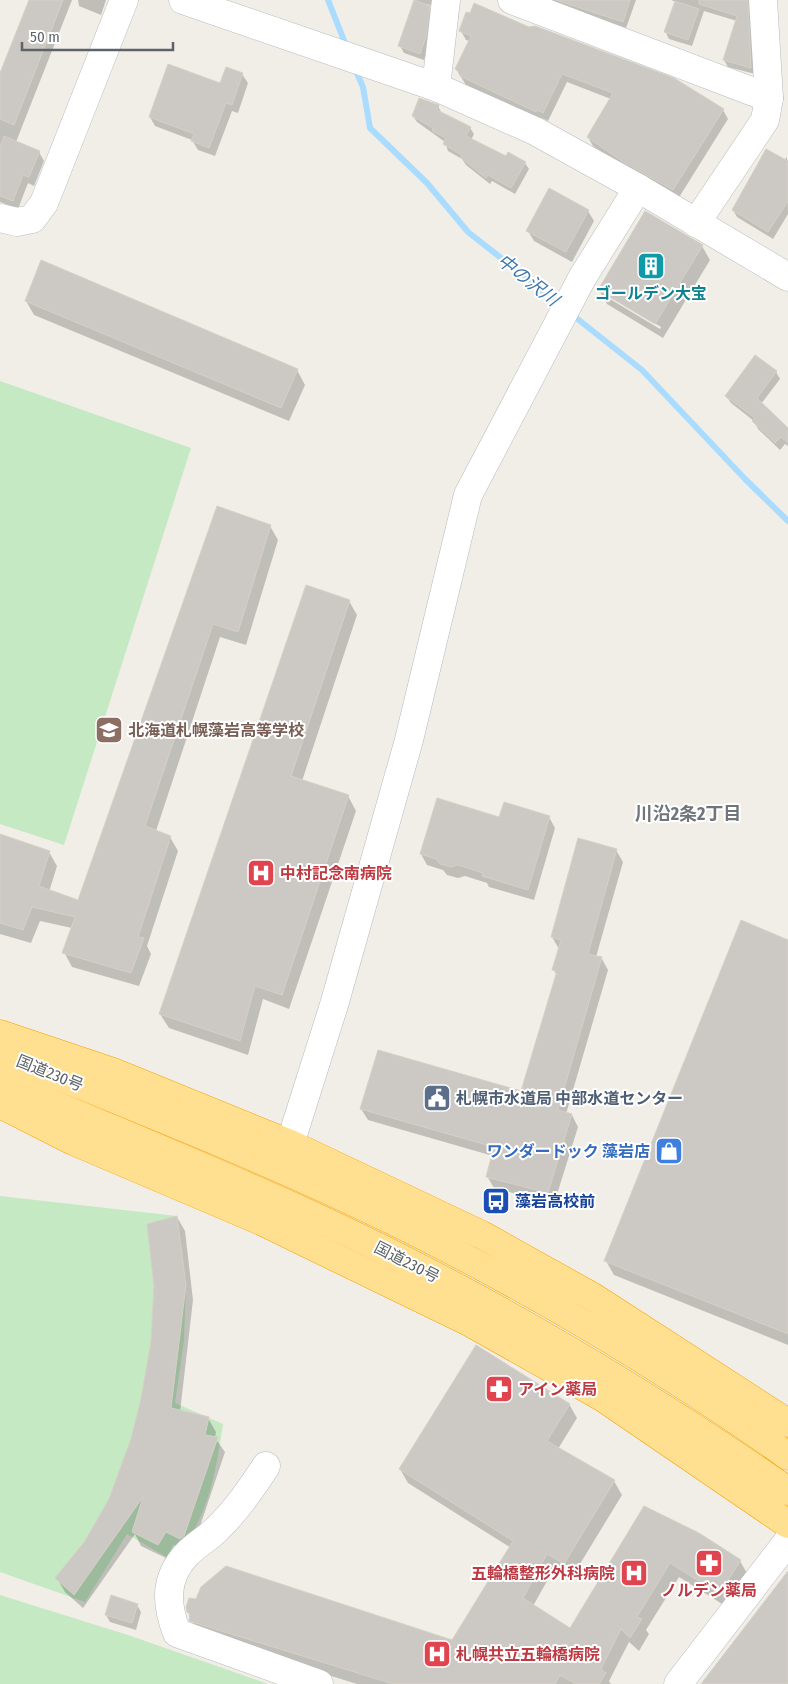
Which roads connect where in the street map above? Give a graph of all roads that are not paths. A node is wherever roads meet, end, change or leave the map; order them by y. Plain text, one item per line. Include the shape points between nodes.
1 (124, 0) edge
2 (183, 0) edge
3 (446, 0) edge
4 (512, 0) edge
5 (763, 0) edge
6 (243, 11) edge
7 (436, 87) junction
8 (770, 98) junction
9 (638, 188) junction
10 (0, 218) edge
11 (696, 223) junction
12 (788, 277) edge
13 (0, 1034) edge
14 (0, 1052) edge
15 (0, 1081) edge
16 (0, 1104) edge
17 (290, 1144) junction
18 (788, 1423) edge
19 (788, 1456) edge
20 (266, 1466) dead end
21 (788, 1491) edge
22 (788, 1524) edge
23 (788, 1541) edge
24 (318, 1684) edge
25 (678, 1684) edge

1 - 10 street via 44,203 32,220 17,222
2 - 6 street
3 - 7 street
4 - 8 street
5 - 8 street
6 - 7 street via 278,33
7 - 9 street via 535,132
8 - 11 street via 765,120
9 - 11 street
9 - 17 street via 541,352 468,495 409,740 334,1005
11 - 12 street
13 - 17 highway via 113,1072
14 - 19 highway, 国道230号 via 305,1180 465,1258 688,1389
15 - 21 highway, 国道230号 via 308,1214 434,1275 569,1350
16 - 22 highway via 73,1141 261,1221 471,1323 602,1397
17 - 18 highway via 482,1235 593,1297
20 - 24 street via 216,1531 186,1555 172,1575 167,1596 170,1616 177,1633
23 - 25 street

